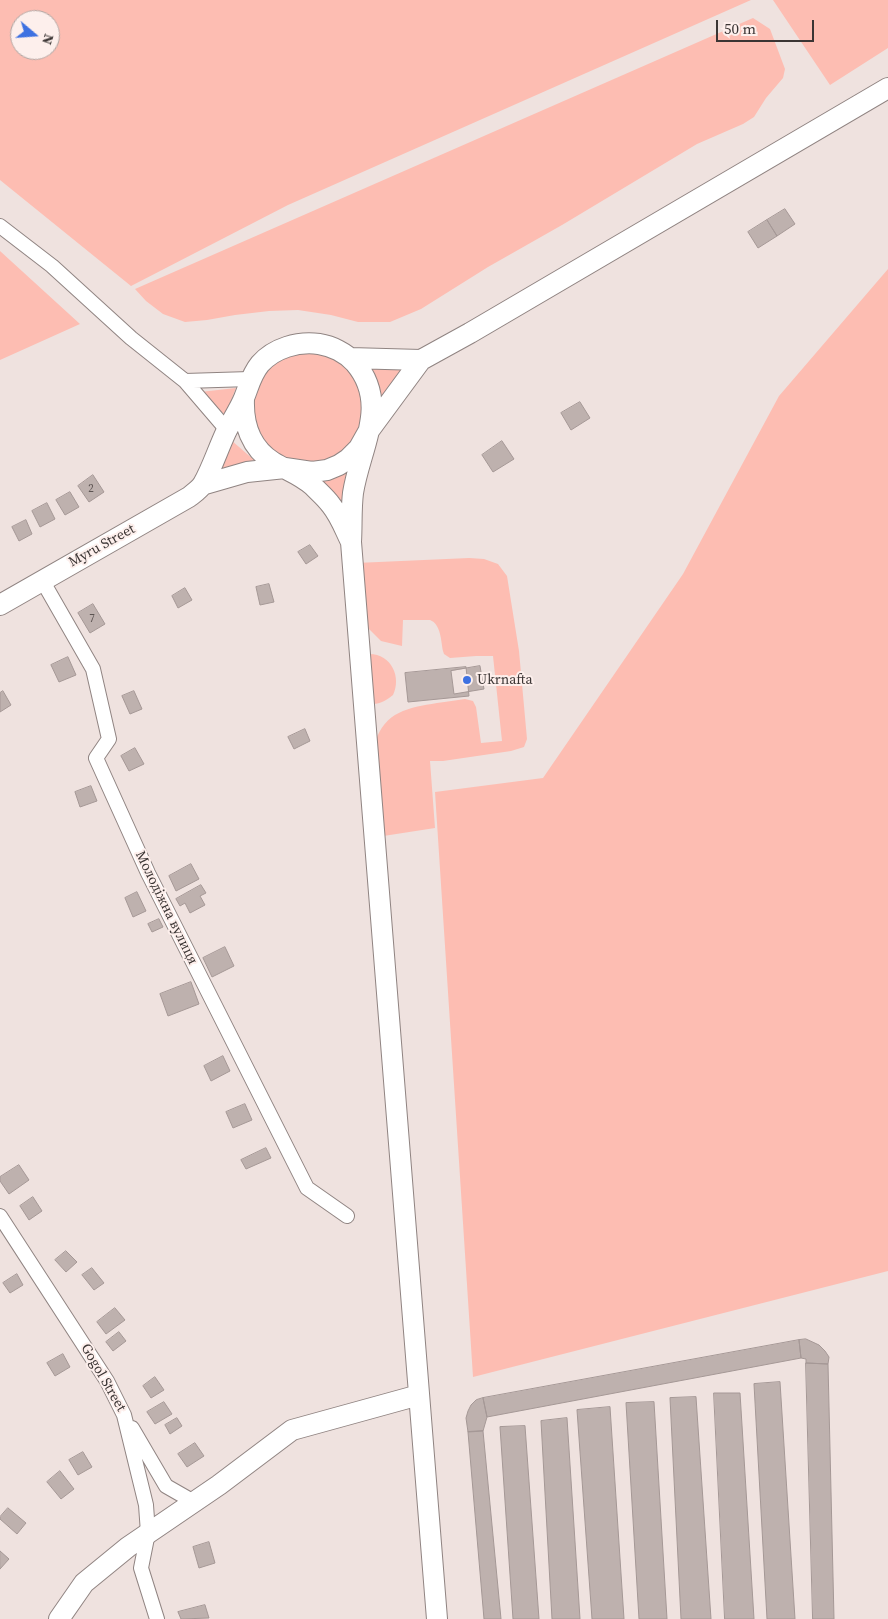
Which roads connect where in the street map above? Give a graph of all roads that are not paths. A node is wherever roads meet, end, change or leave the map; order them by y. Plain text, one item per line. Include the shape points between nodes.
1 (888, 88) edge
2 (0, 226) edge
3 (350, 358) junction
4 (420, 360) junction
5 (185, 381) junction
6 (247, 388) junction
7 (227, 430) junction
8 (368, 432) junction
9 (264, 455) junction
10 (285, 468) junction
11 (202, 485) junction
12 (351, 542) junction
13 (42, 580) junction
14 (0, 605) edge
15 (0, 1216) edge
16 (347, 1216) dead end
17 (419, 1395) junction
18 (124, 1416) junction
19 (194, 1502) junction
20 (148, 1534) junction
21 (59, 1619) edge
22 (157, 1619) edge
23 (437, 1619) edge

1 - 4 street
2 - 5 street via 52,266 131,338
3 - 4 street
3 - 6 street via 320,344 290,346 275,352 260,364
3 - 8 street via 363,373 370,389 372,416
4 - 8 street
5 - 6 street
5 - 7 street
6 - 7 street
6 - 9 street via 246,426
7 - 9 street
7 - 11 street
8 - 10 street via 359,448 339,465 312,472
8 - 12 street via 353,493
9 - 10 street
10 - 11 street via 247,472
10 - 12 street via 311,484 332,505
11 - 13 street, Myru Street via 189,497
12 - 17 street
13 - 14 street, Myru Street
13 - 16 street, Молодіжна вулиця via 93,669 109,739 96,758 148,873 307,1188
15 - 18 street, Gogol Street via 107,1381
17 - 19 street via 292,1430
17 - 23 street
18 - 19 street via 166,1486
18 - 20 street, Gogol Street via 146,1504
19 - 20 street
20 - 21 street via 84,1583
20 - 22 street, Gogol Street via 141,1568

